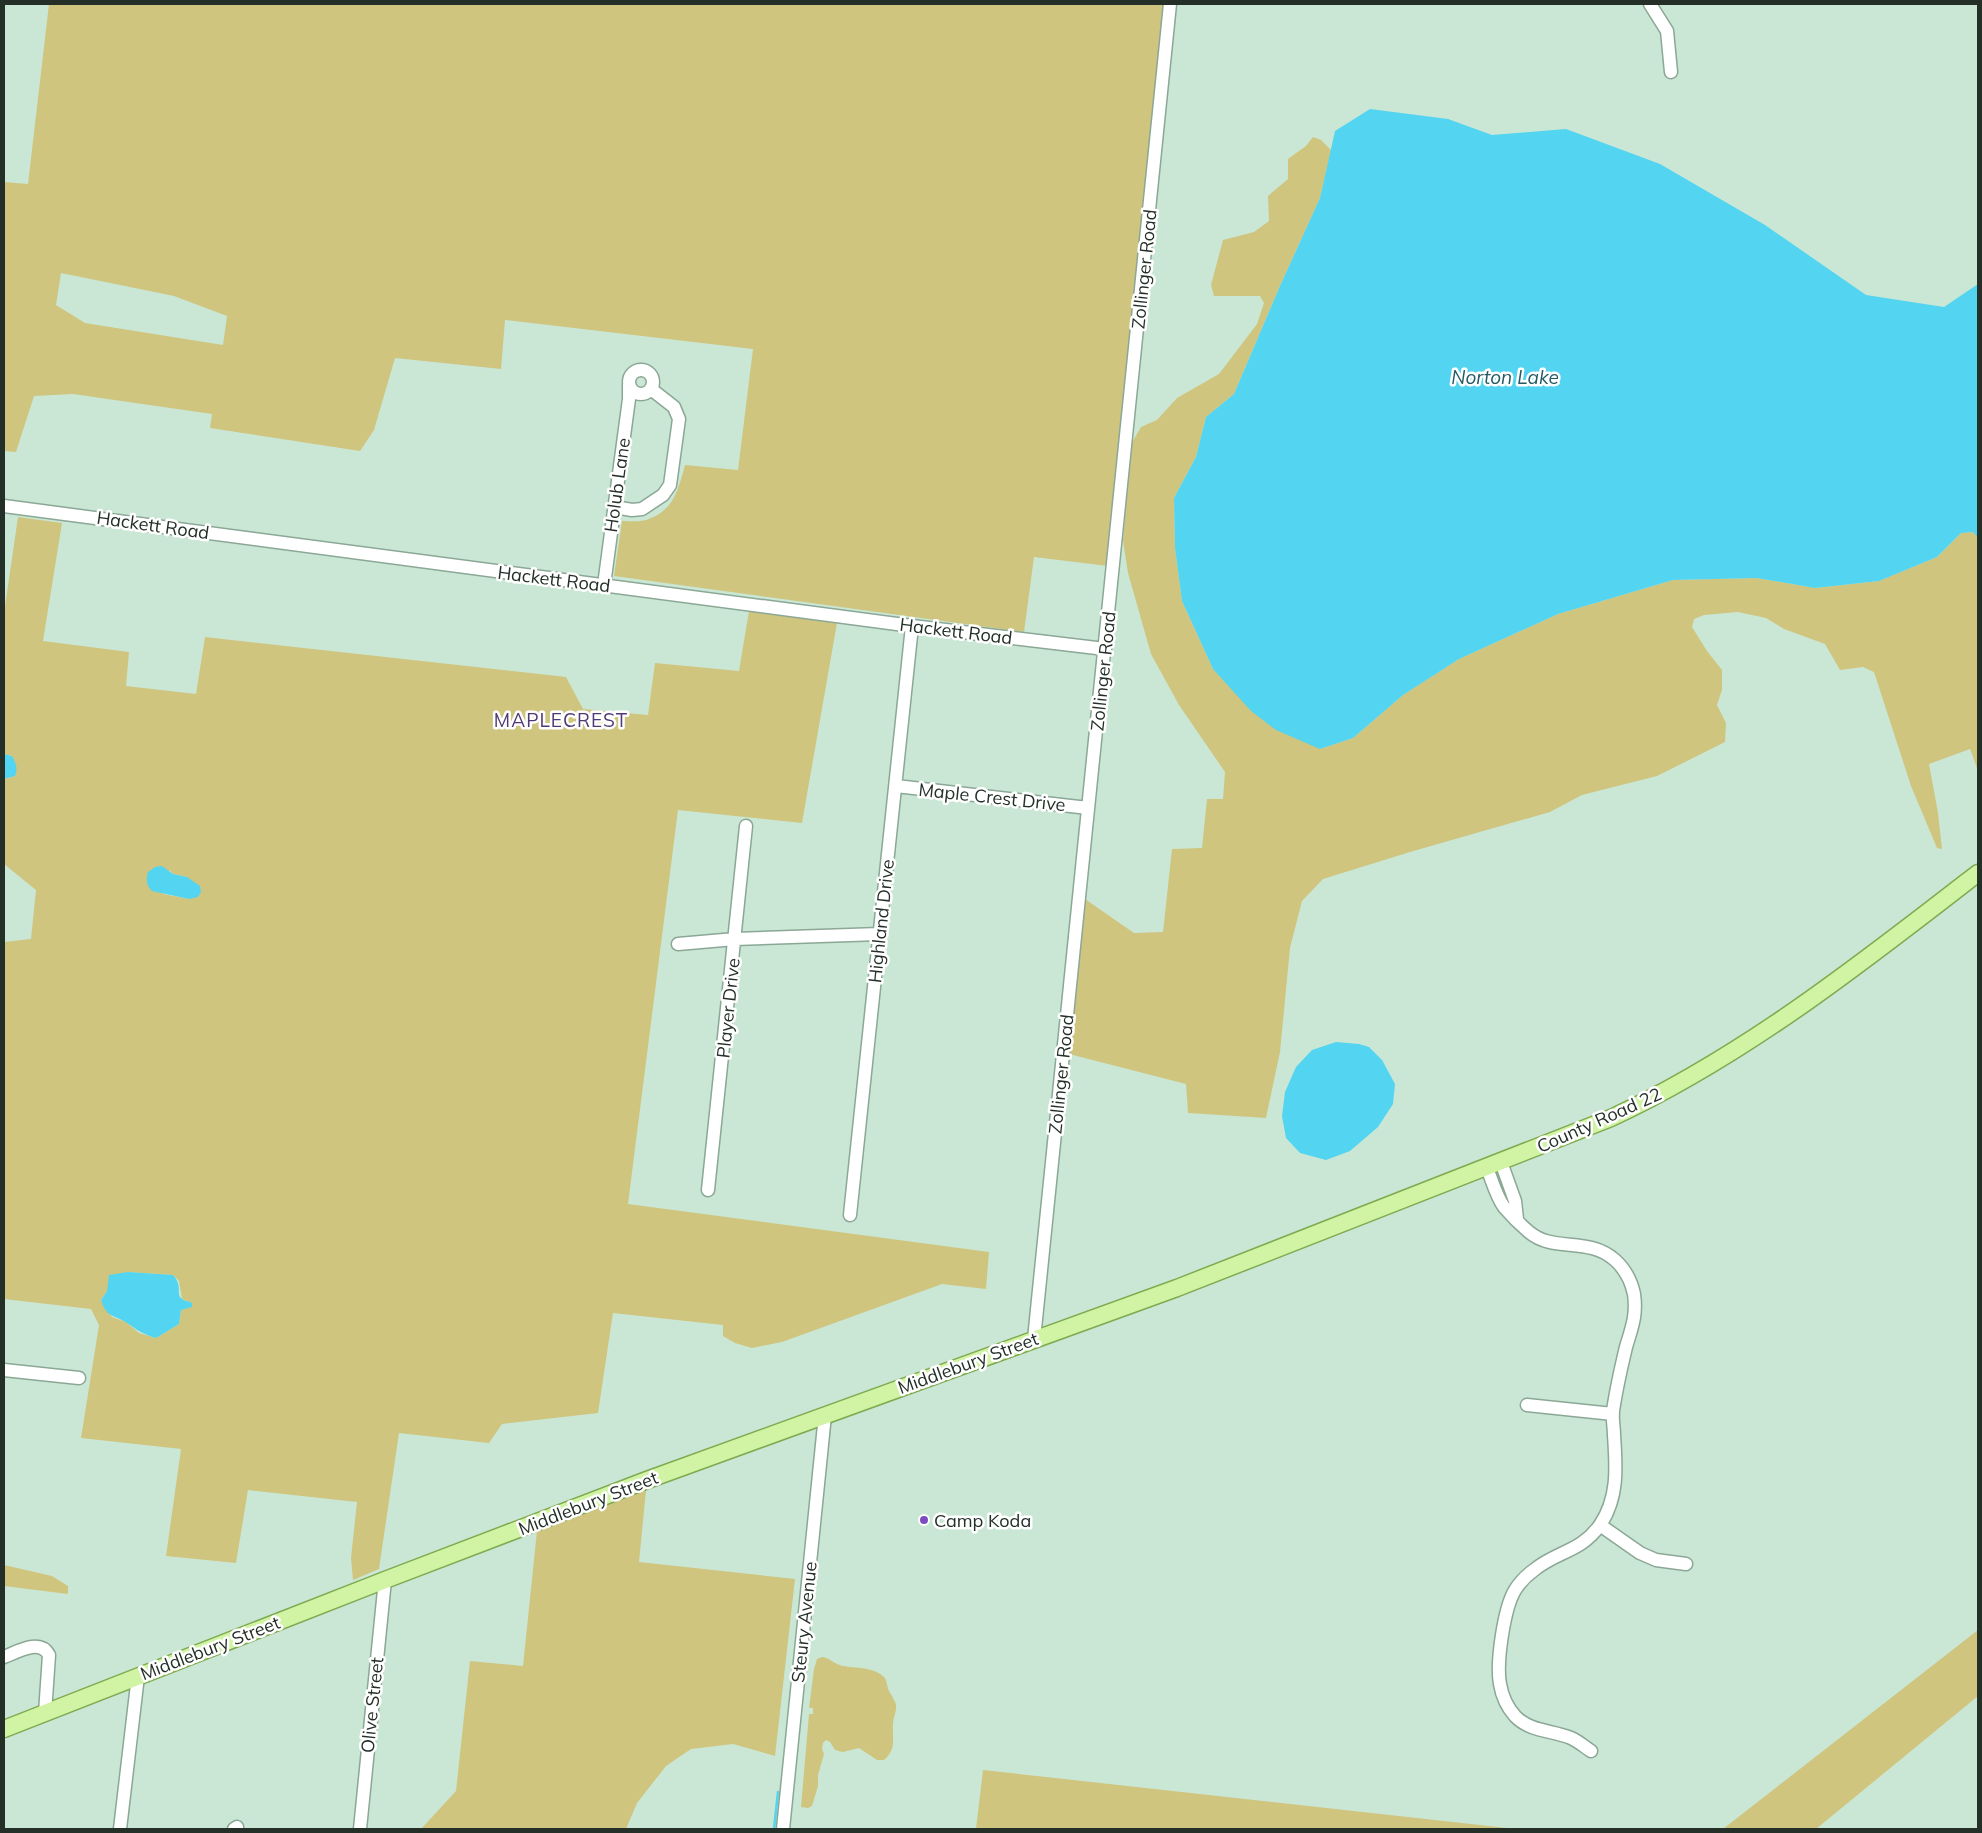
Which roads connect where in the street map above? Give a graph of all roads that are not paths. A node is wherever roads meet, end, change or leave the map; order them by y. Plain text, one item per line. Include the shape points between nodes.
1 (1170, 4) edge
2 (1650, 4) edge
3 (1671, 72) dead end
4 (629, 385) junction
5 (651, 389) junction
6 (4, 506) edge
7 (614, 507) junction
8 (604, 585) junction
9 (912, 626) junction
10 (1105, 649) junction
11 (896, 786) junction
12 (1088, 808) junction
13 (746, 826) dead end
14 (1978, 873) edge
15 (879, 934) junction
16 (735, 939) junction
17 (678, 944) dead end
18 (1494, 1165) junction
19 (708, 1190) dead end
20 (850, 1215) dead end
21 (1177, 1288) joint
22 (1034, 1339) junction
23 (4, 1370) edge
24 (79, 1378) dead end
25 (1527, 1404) dead end
26 (1613, 1414) junction
27 (825, 1415) junction
28 (1600, 1525) junction
29 (1686, 1564) dead end
30 (385, 1580) junction
31 (4, 1658) edge
32 (138, 1676) junction
33 (45, 1713) junction
34 (4, 1728) edge
35 (1591, 1751) dead end
36 (120, 1829) edge
37 (360, 1829) edge
38 (784, 1829) edge

1 - 10 street, Zollinger Road
2 - 3 street via 1667,31
4 - 5 street via 638,394 646,394
4 - 5 street via 632,373 643,369 652,376 654,384
4 - 7 street, Holub Lane
5 - 7 street via 674,406 679,419 670,485 663,495 642,509
6 - 8 street, Hackett Road
7 - 8 street, Holub Lane
8 - 9 street, Hackett Road
9 - 10 street, Hackett Road
9 - 11 street, Highland Drive
10 - 12 street, Zollinger Road
11 - 12 street, Maple Crest Drive
11 - 15 street, Highland Drive
12 - 22 street, Zollinger Road
13 - 16 street, Player Drive
14 - 18 main road, County Road 22 via 1810,1000 1672,1087 1611,1118
15 - 16 street
15 - 20 street, Highland Drive
16 - 17 street
16 - 19 street, Player Drive
18 - 21 main road, County Road 22
18 - 26 street via 1504,1206 1529,1232 1551,1242 1600,1250 1620,1265 1631,1282 1635,1317
21 - 22 main road, Middlebury Street
22 - 27 main road, Middlebury Street
23 - 24 street
25 - 26 street
26 - 28 street via 1615,1491
27 - 30 main road, Middlebury Street
27 - 38 street, Steury Avenue
28 - 29 street via 1656,1560
28 - 35 street via 1584,1542 1548,1560 1516,1589 1505,1617 1499,1668 1502,1696 1515,1716 1540,1731 1572,1738
30 - 32 main road, Middlebury Street
30 - 37 street, Olive Street
31 - 33 street via 30,1647 46,1649 49,1655
32 - 33 main road, Middlebury Street
32 - 36 street
33 - 34 main road, Middlebury Street

